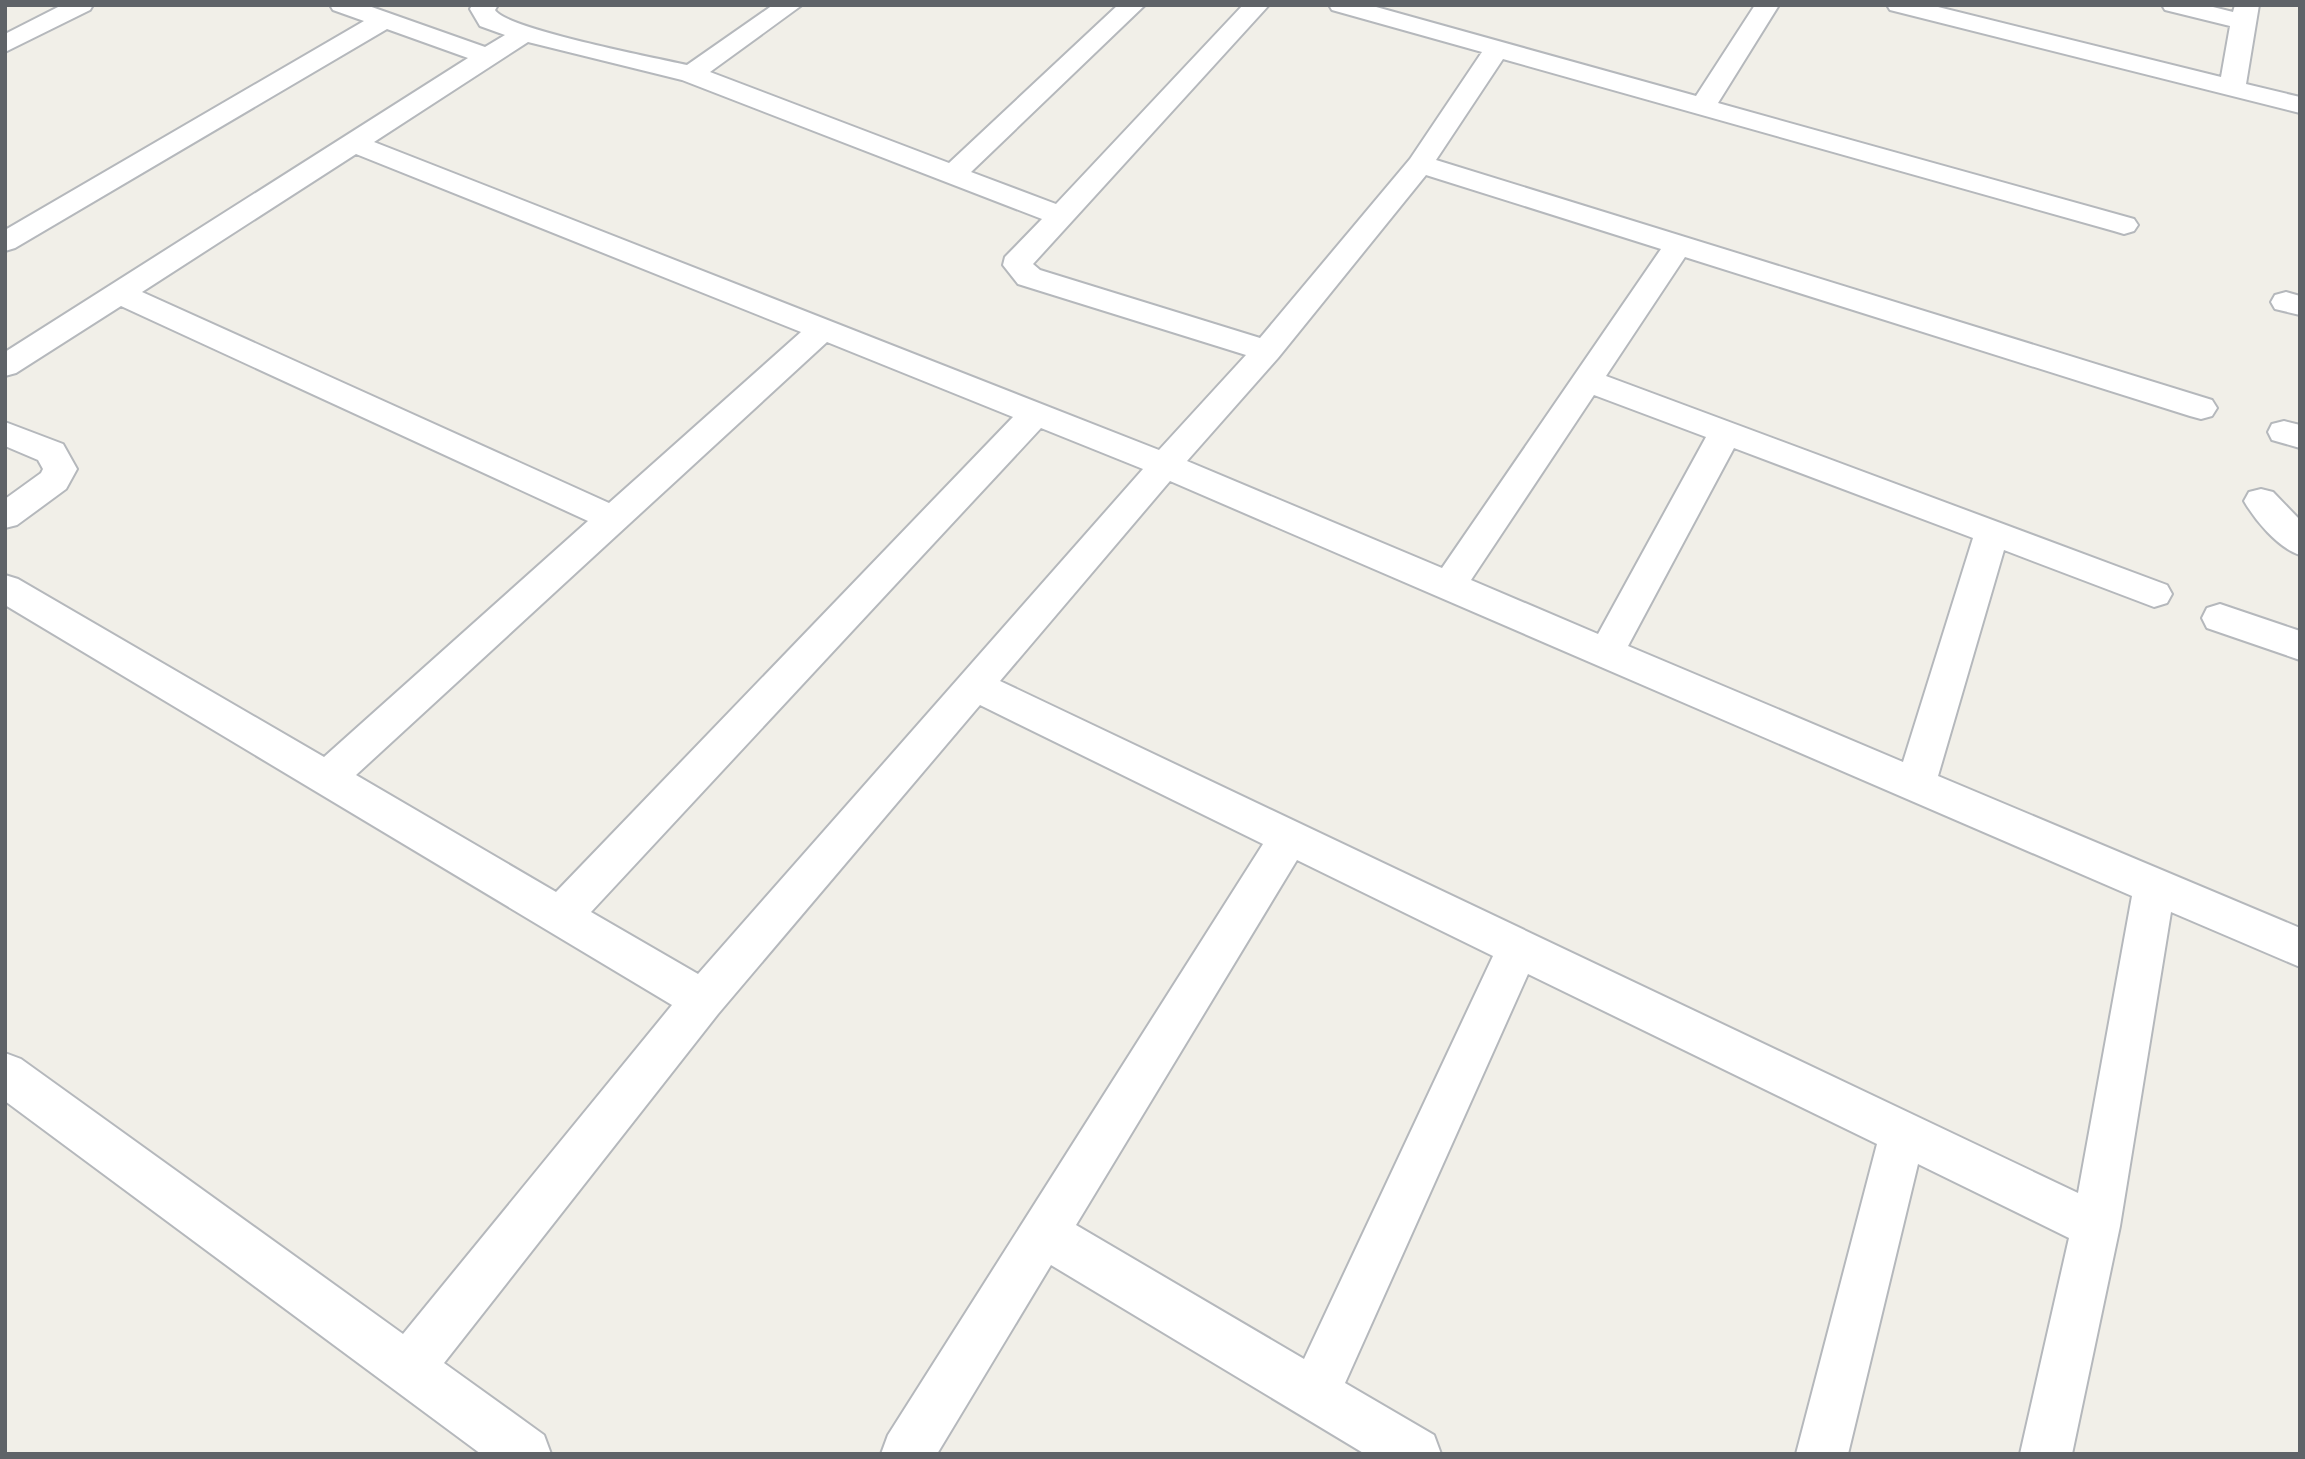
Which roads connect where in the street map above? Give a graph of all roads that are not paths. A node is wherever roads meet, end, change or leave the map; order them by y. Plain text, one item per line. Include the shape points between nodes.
1 (81, 5) edge
2 (342, 5) edge
3 (486, 5) edge
4 (790, 5) edge
5 (1133, 5) edge
6 (1257, 5) edge
7 (1340, 5) edge
8 (1767, 5) edge
9 (1899, 5) edge
10 (2174, 5) edge
11 (2246, 14) edge
12 (383, 21) junction
13 (524, 34) junction
14 (5, 44) edge
15 (1497, 49) junction
16 (488, 57) junction
17 (691, 74) junction
18 (2232, 89) junction
19 (2300, 106) edge
20 (1702, 107) junction
21 (353, 143) junction
22 (1420, 164) junction
23 (951, 175) junction
24 (1061, 216) junction
25 (2124, 225) dead end
26 (5, 242) edge
27 (1678, 245) junction
28 (118, 293) junction
29 (823, 330) junction
30 (1267, 351) junction
31 (5, 366) edge
32 (1586, 380) junction
33 (2201, 408) dead end
34 (1035, 414) junction
35 (1726, 431) junction
36 (5, 433) edge
37 (1165, 465) junction
38 (2262, 502) dead end
39 (5, 516) edge
40 (614, 519) junction
41 (1993, 532) junction
42 (2300, 542) edge
43 (1449, 586) junction
44 (5, 588) edge
45 (2154, 594) dead end
46 (2220, 618) dead end
47 (2300, 646) edge
48 (1606, 653) junction
49 (975, 686) junction
50 (327, 778) junction
51 (1916, 785) junction
52 (1289, 837) junction
53 (2155, 886) junction
54 (561, 915) junction
55 (1519, 947) junction
56 (2300, 948) edge
57 (703, 1000) junction
58 (5, 1074) edge
59 (1903, 1132) junction
60 (2096, 1226) junction
61 (1043, 1233) junction
62 (408, 1368) junction
63 (1314, 1394) junction
64 (525, 1454) edge
65 (907, 1454) edge
66 (1415, 1454) edge
67 (1822, 1454) edge
68 (2046, 1454) edge

1 - 14 street
2 - 12 street
3 - 13 street via 482,9 489,21
4 - 17 street
5 - 23 street
6 - 24 street
7 - 15 street
8 - 20 street
9 - 18 street
10 - 11 street
11 - 18 street
12 - 16 street
12 - 26 street
13 - 16 street
13 - 17 street
15 - 20 street
15 - 22 street
16 - 21 street
17 - 23 street
18 - 19 street
20 - 25 street
21 - 28 street
21 - 29 street
22 - 27 street
22 - 30 street
23 - 24 street
24 - 30 street via 1020,257 1018,265 1029,277
27 - 32 street
27 - 33 street
28 - 31 street
28 - 40 street
29 - 34 street
29 - 40 street
30 - 37 street
32 - 35 street
32 - 43 street
34 - 37 street
34 - 54 street
35 - 41 street
35 - 48 street
36 - 39 street via 51,452 60,469 54,481
37 - 43 street
37 - 49 street
38 - 42 street
40 - 50 street
41 - 45 street
41 - 51 street
43 - 48 street
44 - 50 street
46 - 47 street
48 - 51 street
49 - 52 street
49 - 57 street
50 - 54 street
51 - 53 street
52 - 55 street
52 - 61 street
53 - 56 street
53 - 60 street
54 - 57 street
55 - 59 street
55 - 63 street
57 - 62 street
58 - 62 street
59 - 60 street
59 - 67 street
60 - 68 street
61 - 63 street
61 - 65 street
62 - 64 street
63 - 66 street

